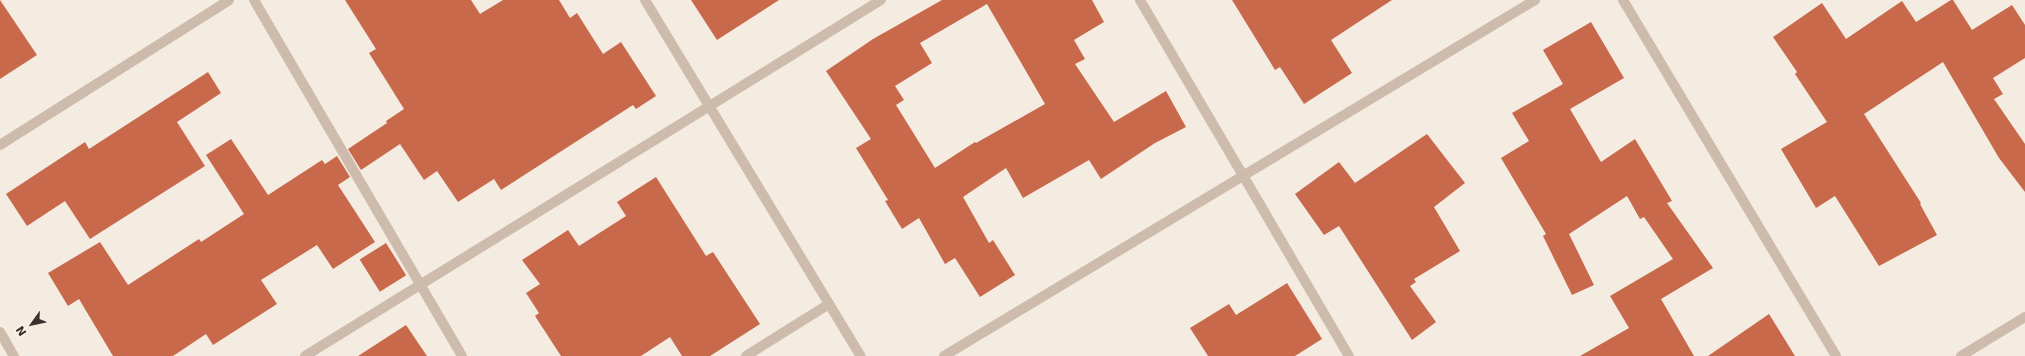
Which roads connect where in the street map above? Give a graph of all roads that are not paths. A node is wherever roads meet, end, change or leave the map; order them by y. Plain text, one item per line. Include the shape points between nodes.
1 (229, 0) edge
2 (254, 0) edge
3 (645, 0) edge
4 (881, 0) edge
5 (1140, 0) edge
6 (1535, 0) edge
7 (1623, 0) edge
8 (708, 104) junction
9 (0, 145) edge
10 (1242, 175) junction
11 (420, 283) junction
12 (829, 304) junction
13 (2025, 317) edge
14 (0, 332) edge
15 (14, 356) edge
16 (305, 356) edge
17 (462, 356) edge
18 (746, 356) edge
19 (860, 356) edge
20 (944, 356) edge
21 (1349, 356) edge
22 (1836, 356) edge
23 (1961, 356) edge

1 - 9 street
2 - 11 street
3 - 8 street
4 - 8 street
5 - 10 street
6 - 10 street
7 - 22 street
8 - 11 street via 550,206
8 - 12 street
10 - 20 street
10 - 21 street
11 - 16 street
11 - 17 street
12 - 18 street
12 - 19 street
13 - 23 street
14 - 15 street

